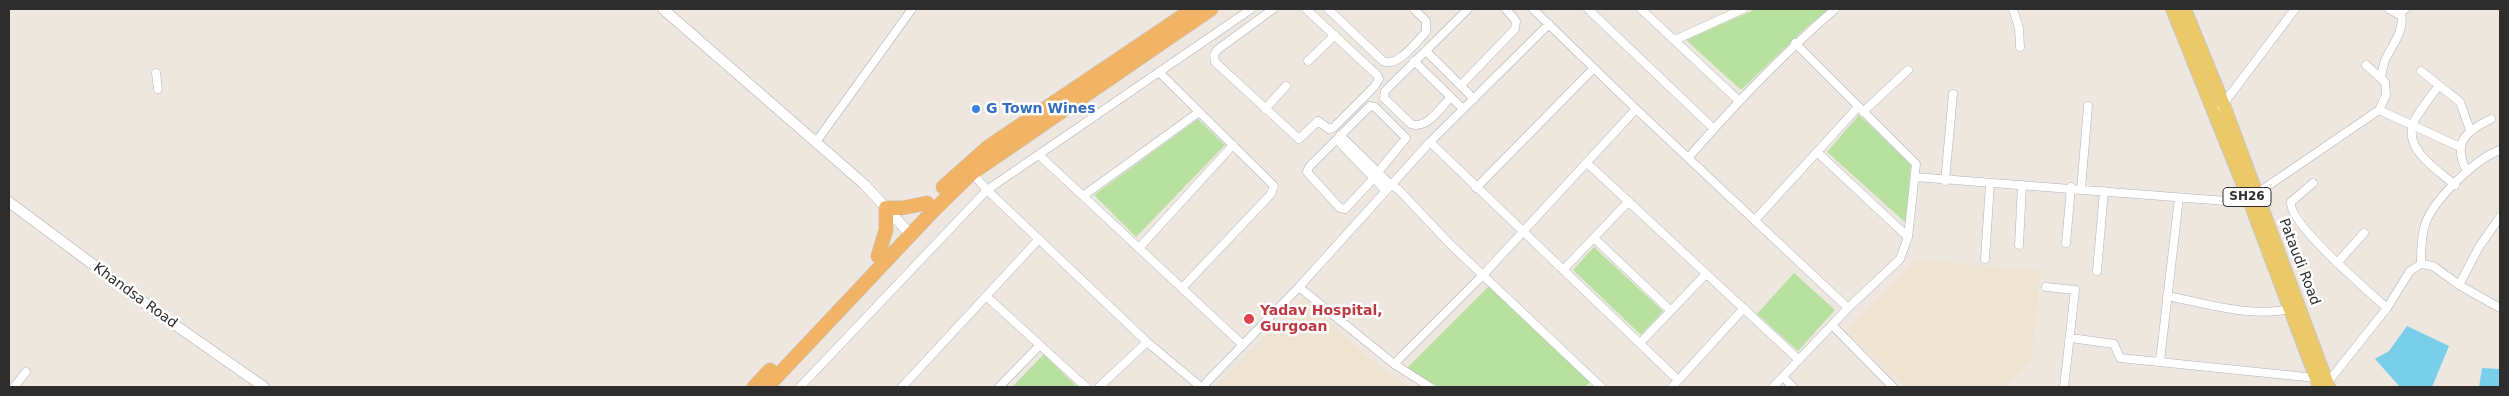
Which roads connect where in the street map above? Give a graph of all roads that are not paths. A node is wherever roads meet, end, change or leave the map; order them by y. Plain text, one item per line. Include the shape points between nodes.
1 (663, 9) edge
2 (912, 9) edge
3 (1193, 9) edge
4 (1211, 9) edge
5 (1251, 9) edge
6 (1273, 9) edge
7 (1306, 9) edge
8 (1328, 9) edge
9 (1414, 9) edge
10 (1468, 9) edge
11 (1506, 9) edge
12 (1533, 9) edge
13 (1588, 9) edge
14 (1641, 9) edge
15 (1743, 9) edge
16 (1835, 9) edge
17 (2013, 9) edge
18 (2172, 9) edge
19 (2185, 9) edge
20 (2295, 9) edge
21 (2389, 9) edge
22 (2403, 11) edge
23 (1549, 24) junction
24 (1335, 35) junction
25 (1675, 40) junction
26 (1796, 43) junction
27 (2020, 47) dead end
28 (1426, 51) junction
29 (1308, 61) dead end
30 (1414, 61) junction
31 (2366, 65) dead end
32 (1594, 68) junction
33 (1908, 70) dead end
34 (2421, 71) dead end
35 (1159, 72) junction
36 (156, 73) dead end
37 (2381, 78) junction
38 (1461, 85) junction
39 (2439, 85) junction
40 (1286, 86) dead end
41 (158, 89) dead end
42 (1953, 94) dead end
43 (1451, 97) junction
44 (1474, 99) junction
45 (1738, 100) junction
46 (2088, 106) dead end
47 (2218, 108) junction
48 (1265, 109) junction
49 (1463, 109) junction
50 (1636, 109) junction
51 (1860, 109) junction
52 (2379, 110) junction
53 (1199, 112) junction
54 (2491, 119) dead end
55 (2412, 125) junction
56 (1714, 129) junction
57 (1023, 130) junction
58 (2470, 130) junction
59 (1338, 137) junction
60 (816, 142) junction
61 (1430, 142) junction
62 (1233, 145) junction
63 (2460, 147) junction
64 (2500, 150) edge
65 (1817, 152) junction
66 (1039, 155) junction
67 (1689, 157) junction
68 (1587, 163) junction
69 (2467, 172) junction
70 (972, 173) junction
71 (1375, 175) junction
72 (1915, 177) junction
73 (1945, 181) junction
74 (2313, 183) dead end
75 (1990, 184) junction
76 (2455, 184) junction
77 (2022, 185) junction
78 (1389, 188) junction
79 (1476, 188) junction
80 (2071, 188) junction
81 (2081, 188) junction
82 (987, 190) junction
83 (2104, 191) junction
84 (1083, 196) junction
85 (2252, 196) junction
86 (2179, 198) junction
87 (1629, 201) junction
88 (9, 202) edge
89 (927, 203) junction
90 (886, 208) junction
91 (2500, 217) edge
92 (1755, 220) junction
93 (907, 231) junction
94 (1523, 232) junction
95 (2364, 233) dead end
96 (1908, 237) junction
97 (1594, 238) junction
98 (1040, 239) junction
99 (2066, 243) dead end
100 (2019, 245) dead end
101 (1139, 248) junction
102 (878, 256) junction
103 (1985, 259) dead end
104 (2337, 263) junction
105 (2421, 264) junction
106 (1564, 270) junction
107 (2097, 271) dead end
108 (1706, 274) junction
109 (1483, 275) junction
110 (2459, 285) junction
111 (1299, 287) junction
112 (2046, 287) dead end
113 (1182, 288) junction
114 (986, 296) junction
115 (2166, 296) junction
116 (2295, 307) junction
117 (1744, 308) junction
118 (1848, 308) junction
119 (2386, 308) junction
120 (2500, 308) edge
121 (1671, 311) junction
122 (1832, 325) junction
123 (2071, 338) junction
124 (1147, 342) junction
125 (1640, 343) junction
126 (1040, 345) junction
127 (1243, 345) junction
128 (1799, 360) junction
129 (2160, 362) junction
130 (1394, 364) junction
131 (26, 372) dead end
132 (1783, 377) junction
133 (1678, 380) junction
134 (2323, 384) edge
135 (1596, 386) edge
136 (14, 387) edge
137 (264, 387) edge
138 (754, 387) edge
139 (767, 387) edge
140 (800, 387) edge
141 (902, 387) edge
142 (999, 387) edge
143 (1086, 387) edge
144 (1099, 387) edge
145 (1201, 387) edge
146 (1430, 387) edge
147 (1672, 387) edge
148 (1772, 387) edge
149 (1793, 387) edge
150 (1893, 387) edge
151 (2064, 387) edge

1 - 60 street
2 - 60 street
3 - 57 highway
4 - 57 highway
5 - 35 street
6 - 48 street via 1214,55 1215,62
7 - 24 street
8 - 9 street via 1388,63 1397,60 1426,32 1426,21
10 - 28 street
11 - 38 street via 1516,20 1515,29
12 - 23 street
13 - 56 street
14 - 25 street
15 - 25 street
16 - 26 street
17 - 27 street
18 - 47 main road, SH26
19 - 47 main road, SH26
20 - 47 street
21 - 22 street via 2394,13
22 - 37 street via 2397,42 2384,62
23 - 32 street
23 - 44 street
24 - 29 street
24 - 48 street via 1377,75 1374,87 1333,128 1329,129 1318,121 1299,139
25 - 45 street
26 - 45 street
26 - 51 street
28 - 30 street
28 - 38 street
30 - 43 street
30 - 43 street via 1385,91 1387,103 1417,126 1425,123
31 - 37 street
32 - 50 street
32 - 79 street
33 - 51 street
34 - 39 street
35 - 53 street
35 - 66 street
36 - 41 street
37 - 52 street via 2385,82 2386,95
38 - 44 street
39 - 55 street
39 - 58 street via 2463,106
40 - 48 street
42 - 73 street
43 - 49 street
44 - 49 street
45 - 56 street
46 - 81 street
47 - 85 main road, SH26
49 - 61 street
50 - 67 street
50 - 68 street
51 - 65 street
51 - 72 street via 1916,164
52 - 55 street
52 - 85 street
53 - 62 street
53 - 84 street
54 - 58 street
55 - 63 street
55 - 76 street via 2417,151
56 - 67 street
57 - 70 highway
57 - 89 highway via 973,159
58 - 63 street
59 - 71 street
59 - 71 street via 1370,106 1405,135 1405,142
59 - 71 street via 1309,167 1308,175 1340,208 1345,209
60 - 90 street
61 - 78 street
61 - 79 street
62 - 101 street
62 - 113 street via 1274,189
63 - 69 street via 2459,156
64 - 69 street
65 - 92 street
65 - 96 street
66 - 82 street
66 - 84 street
67 - 92 street
68 - 87 street
68 - 94 street
69 - 76 street
70 - 82 street
70 - 93 highway
71 - 78 street
72 - 73 street
72 - 96 street
73 - 75 street
74 - 104 street via 2291,202 2290,208
75 - 77 street
75 - 103 street
76 - 105 street via 2435,206 2425,224
77 - 80 street
77 - 100 street
78 - 109 street via 1398,189
78 - 111 street
79 - 94 street
80 - 81 street
80 - 99 street
81 - 83 street
82 - 98 street
82 - 140 street
83 - 86 street
83 - 107 street
84 - 101 street
85 - 86 street via 2232,202
85 - 116 main road, SH26
86 - 115 street
87 - 97 street
87 - 108 street
88 - 137 street, Khandsa Road via 158,314
89 - 90 highway
89 - 93 highway
90 - 93 street
90 - 102 highway via 886,230
91 - 110 street
92 - 118 street
93 - 102 highway
93 - 139 highway
94 - 106 street
94 - 109 street
95 - 104 street
96 - 118 street via 1900,259
97 - 106 street
97 - 121 street
98 - 114 street
98 - 124 street
101 - 113 street
102 - 138 highway
104 - 119 street
105 - 110 street via 2433,266
105 - 119 street via 2410,271
106 - 125 street
108 - 117 street
108 - 121 street
109 - 130 street
109 - 135 street
110 - 120 street
111 - 127 street
111 - 130 street
112 - 123 street via 2075,290
113 - 127 street
114 - 126 street
114 - 141 street
115 - 116 street via 2272,312
115 - 129 street
116 - 134 main road, SH26
117 - 128 street
117 - 133 street
118 - 122 street
119 - 134 street
121 - 125 street
122 - 128 street
122 - 150 street
123 - 129 street via 2114,344 2120,358
123 - 151 street
124 - 144 street
124 - 145 street
125 - 133 street
126 - 142 street
126 - 143 street
127 - 145 street
128 - 132 street
129 - 134 street
130 - 146 street
131 - 136 street
132 - 148 street
132 - 149 street
133 - 147 street

